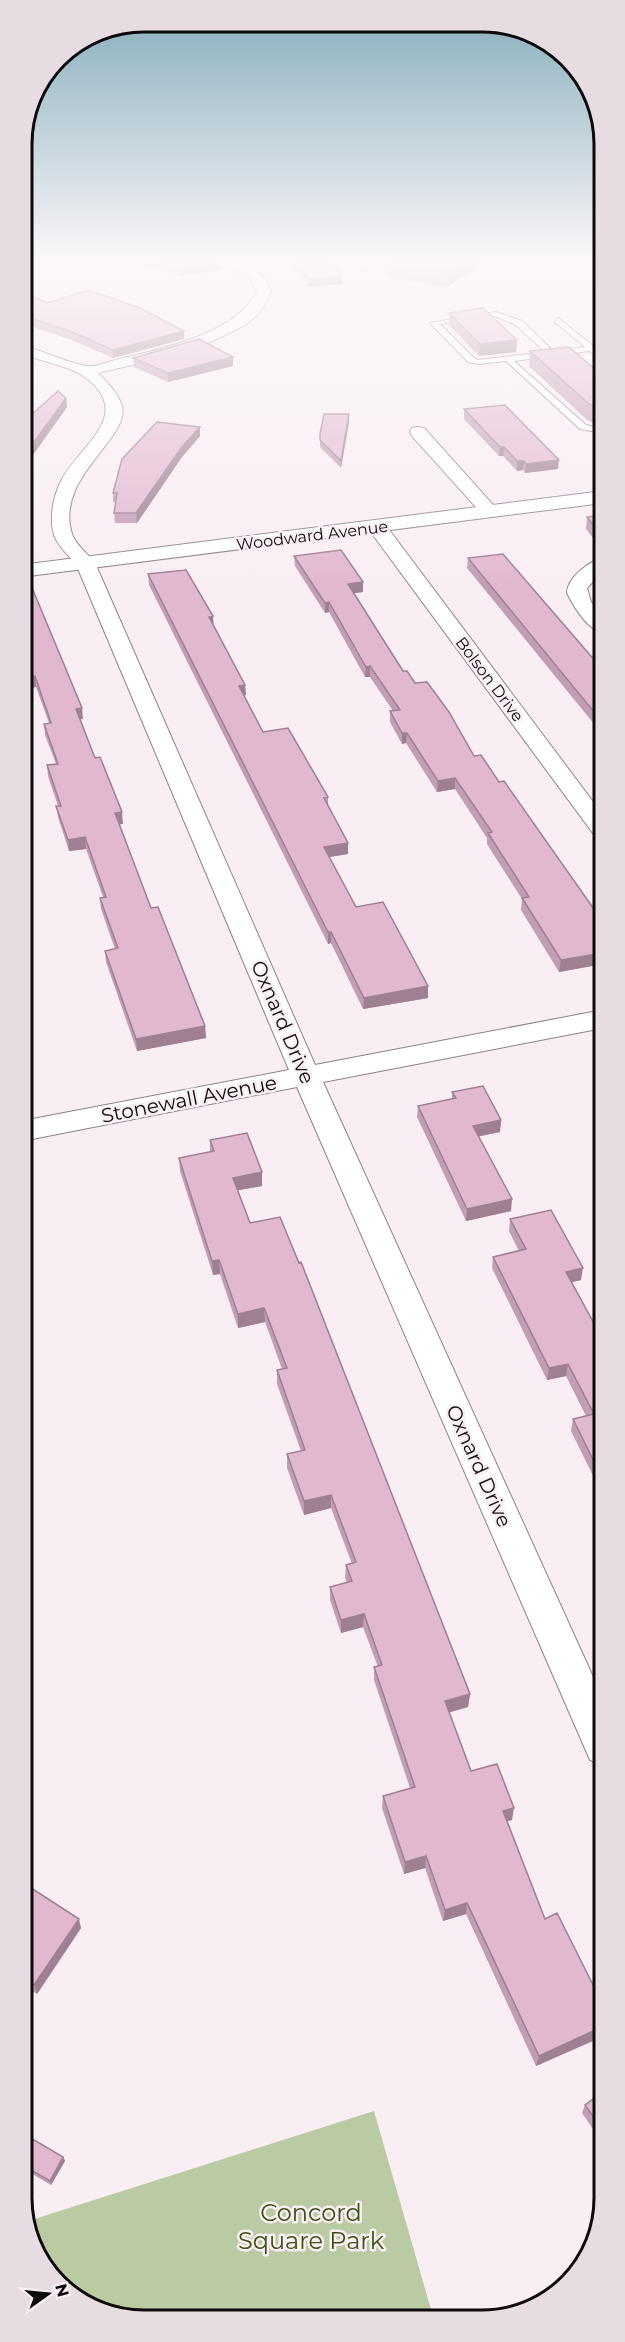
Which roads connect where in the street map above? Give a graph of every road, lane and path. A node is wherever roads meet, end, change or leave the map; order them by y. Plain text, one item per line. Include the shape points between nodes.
1 (87, 371) edge
2 (522, 371) edge
3 (594, 429) edge
4 (418, 432) dead end
5 (594, 497) edge
6 (489, 511) junction
7 (377, 527) junction
8 (85, 563) junction
9 (32, 570) edge
10 (594, 571) edge
11 (594, 616) edge
12 (594, 818) edge
13 (594, 1021) edge
14 (306, 1076) junction
15 (32, 1129) edge
16 (593, 1723) edge

1 - 8 street, Oxnard Drive via 105,389 114,416 64,495 63,536
2 - 3 lane via 583,427
4 - 6 street
5 - 6 main road, Woodward Avenue
6 - 7 main road, Woodward Avenue
7 - 8 main road, Woodward Avenue
7 - 12 street, Bolson Drive
8 - 9 main road, Woodward Avenue
8 - 14 street, Oxnard Drive
10 - 11 street via 577,587 582,603
13 - 14 street, Stonewall Avenue
14 - 15 street, Stonewall Avenue
14 - 16 street, Oxnard Drive

